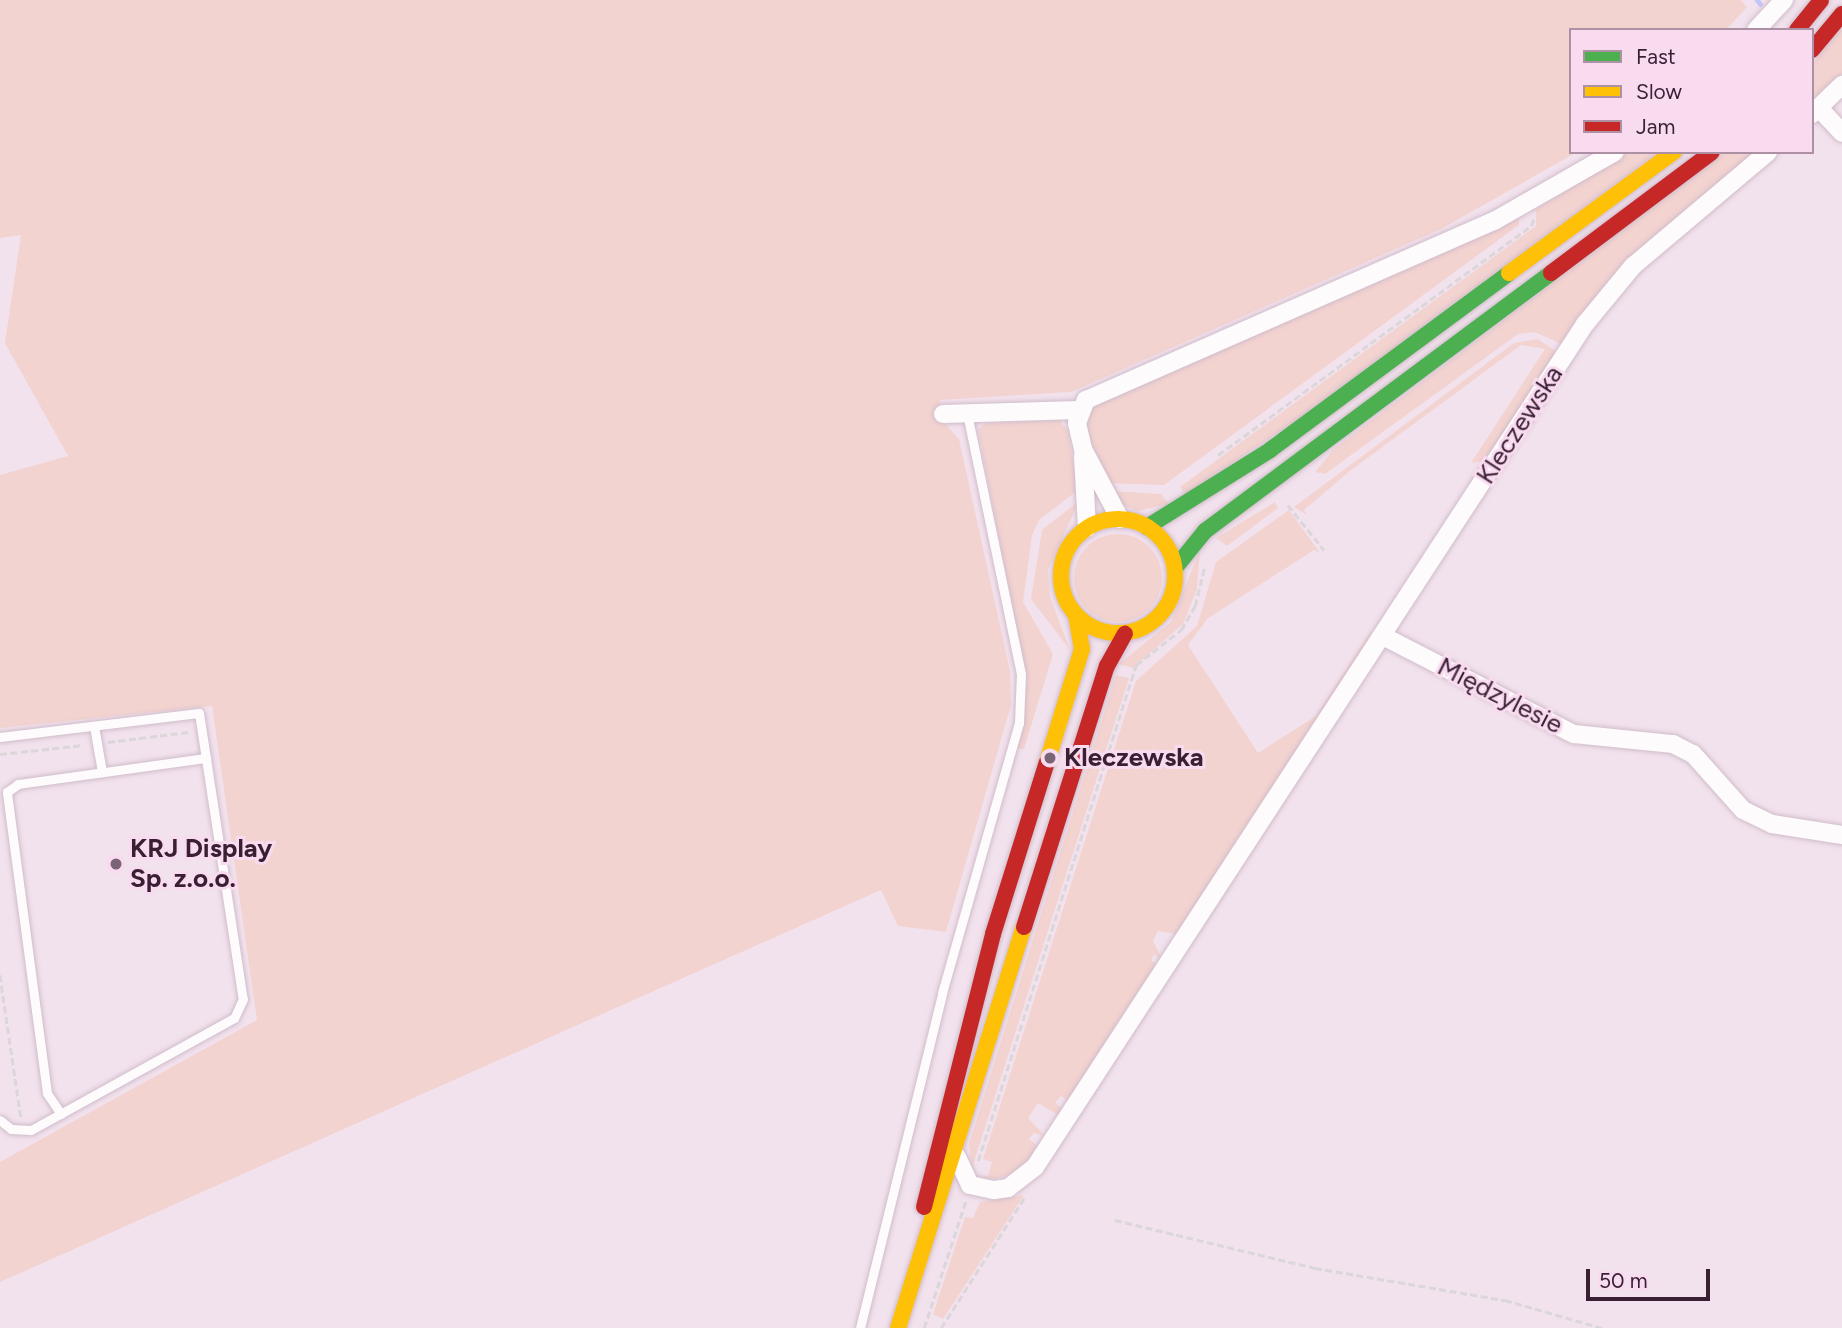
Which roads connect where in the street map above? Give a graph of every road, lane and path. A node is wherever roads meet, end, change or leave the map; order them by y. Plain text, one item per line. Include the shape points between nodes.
1 (1784, 0) edge
2 (1821, 0) edge
3 (1842, 14) edge
4 (1758, 28) edge
5 (1799, 28) edge
6 (1814, 48) edge
7 (1842, 85) edge
8 (1816, 111) edge
9 (1842, 133) edge
10 (1612, 154) edge
11 (1671, 154) edge
12 (1709, 154) edge
13 (1766, 154) edge
14 (1530, 204) junction
15 (1078, 410) junction
16 (967, 413) junction
17 (943, 414) dead end
18 (1083, 449) junction
19 (1207, 463) dead end
20 (1288, 505) dead end
21 (1120, 519) junction
22 (1147, 527) junction
23 (1087, 528) junction
24 (1197, 537) junction
25 (1324, 550) dead end
26 (1175, 568) junction
27 (1076, 616) junction
28 (1125, 634) junction
29 (1383, 636) junction
30 (94, 726) junction
31 (0, 737) edge
32 (206, 758) junction
33 (102, 772) junction
34 (1842, 835) edge
35 (0, 975) edge
36 (61, 1114) junction
37 (21, 1117) dead end
38 (0, 1120) edge
39 (957, 1157) junction
40 (970, 1185) junction
41 (1026, 1195) dead end
42 (940, 1209) junction
43 (1115, 1220) dead end
44 (904, 1310) junction
45 (860, 1328) edge
46 (898, 1328) edge
47 (924, 1328) edge
48 (941, 1328) edge
49 (1602, 1328) edge

1 - 4 street
2 - 5 main road
3 - 6 main road
7 - 8 street
8 - 9 street
10 - 14 street
11 - 22 main road via 1270,450
12 - 24 main road
13 - 29 street, Kleczewska via 1633,266 1593,314
14 - 15 street via 1086,400
14 - 19 path via 1531,226
15 - 16 street
15 - 18 street
16 - 17 street
16 - 45 lane via 1021,674 1019,723 942,993
18 - 21 street
18 - 23 street
20 - 25 path
21 - 22 main road
21 - 23 main road
22 - 26 main road via 1165,544
23 - 27 main road via 1070,546 1061,570 1065,598
24 - 26 main road
24 - 40 path via 1206,559 1195,606 1173,638 1136,665
26 - 28 main road via 1164,611
27 - 28 main road via 1098,630
27 - 44 main road via 1082,649 993,934
28 - 39 main road via 1107,666
29 - 34 street, Międzylesie via 1574,734 1648,738 1683,749 1743,810 1772,824
29 - 40 street, Kleczewska via 1035,1167 1008,1188
30 - 31 lane
30 - 32 lane via 199,713
30 - 33 lane
32 - 33 lane
32 - 36 lane via 240,1009
33 - 36 lane via 18,784 4,804 47,1093
35 - 37 path
36 - 38 lane via 21,1132
39 - 40 street
39 - 42 main road
40 - 42 street
40 - 47 path
41 - 48 path
42 - 44 main road
43 - 49 path via 1315,1268 1505,1300
44 - 46 main road

